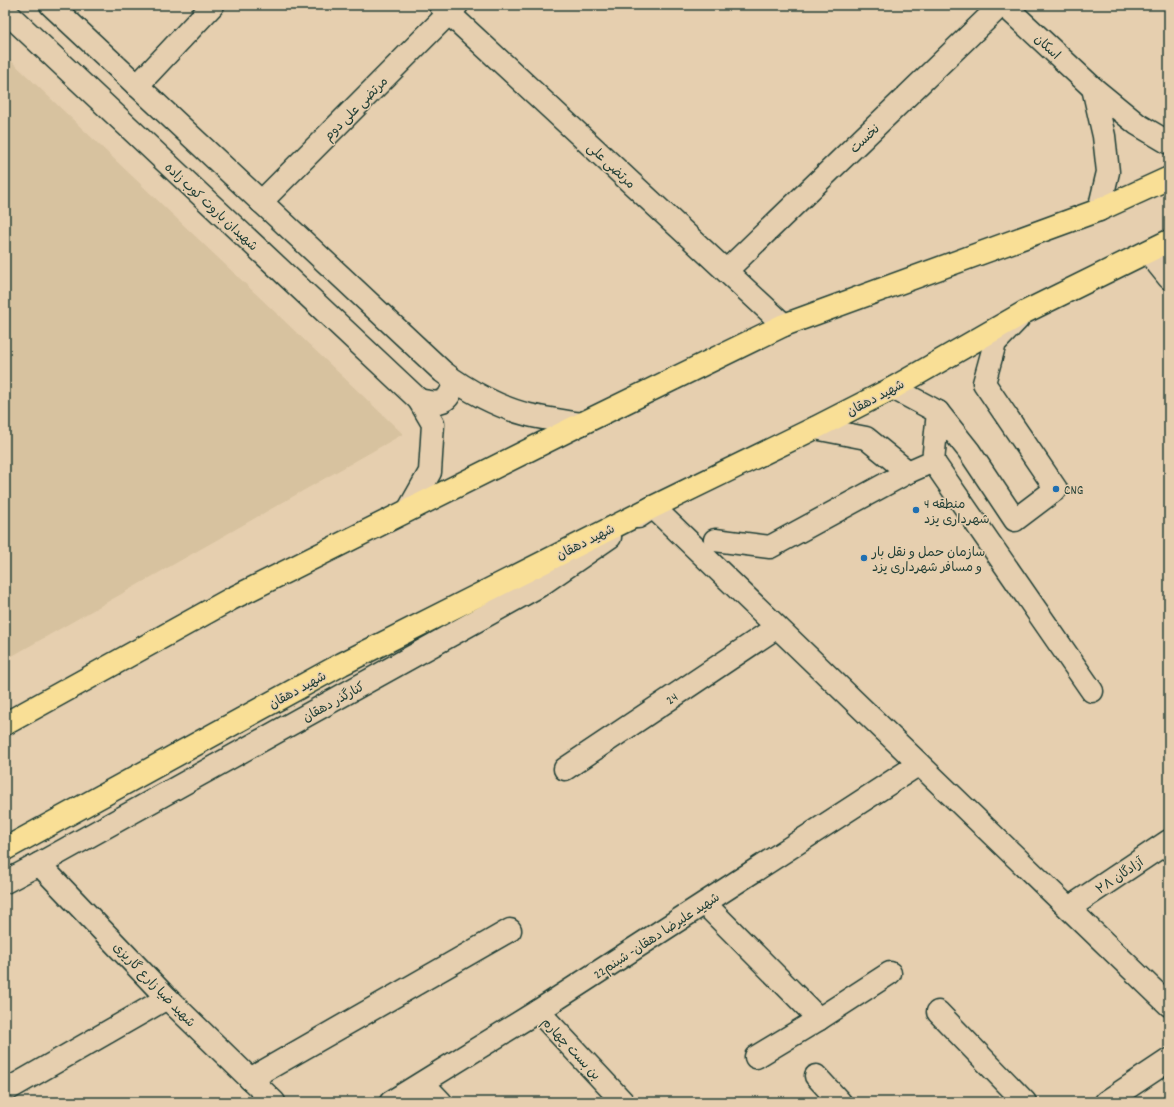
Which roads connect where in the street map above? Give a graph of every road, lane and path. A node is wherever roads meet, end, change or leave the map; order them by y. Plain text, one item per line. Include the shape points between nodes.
1 (51, 5) edge
2 (213, 5) edge
3 (1001, 5) edge
4 (1004, 5) edge
5 (448, 8) edge
6 (5, 11) edge
7 (137, 86) junction
8 (1092, 88) junction
9 (1169, 142) edge
10 (1169, 178) edge
11 (261, 202) junction
12 (1099, 210) junction
13 (1169, 241) edge
14 (1148, 252) junction
15 (726, 271) junction
16 (1169, 278) edge
17 (1025, 312) junction
18 (784, 325) junction
19 (454, 381) junction
20 (893, 388) junction
21 (418, 400) junction
22 (938, 412) junction
23 (582, 424) junction
24 (815, 428) junction
25 (933, 461) junction
26 (908, 472) junction
27 (653, 507) junction
28 (410, 509) junction
29 (714, 540) dead end
30 (778, 627) junction
31 (1092, 691) dead end
32 (5, 724) edge
33 (919, 764) junction
34 (565, 769) dead end
35 (1169, 841) edge
36 (5, 849) edge
37 (39, 864) junction
38 (5, 882) edge
39 (705, 904) junction
40 (1070, 908) junction
41 (510, 930) dead end
42 (890, 973) dead end
43 (167, 998) junction
44 (1169, 1005) edge
45 (538, 1011) junction
46 (938, 1012) dead end
47 (819, 1019) junction
48 (756, 1057) dead end
49 (1169, 1060) edge
50 (816, 1076) dead end
51 (250, 1079) junction
52 (423, 1083) junction
53 (5, 1091) edge
54 (274, 1102) edge
55 (391, 1102) edge
56 (441, 1102) edge
57 (623, 1102) edge
58 (840, 1102) edge
59 (1025, 1102) edge
60 (1106, 1102) edge

1 - 7 street
2 - 7 street
3 - 15 street, نخست
4 - 8 street, اسکان
5 - 11 street, مرتضی علی دوم
5 - 15 street, مرتضی علی
6 - 21 street, شهیدان باروت کوب زاده
7 - 11 street
8 - 9 street, اسکان via 1137,124
8 - 12 street via 1104,136 1108,172
10 - 12 main road
11 - 19 street
12 - 18 main road
13 - 14 main road, شهید دهقان
14 - 16 street
14 - 17 main road, شهید دهقان
15 - 18 street, مرتضی علی
17 - 20 main road, شهید دهقان
17 - 22 street via 995,343 984,383 1056,489 1015,520 969,451
18 - 23 main road
19 - 21 street via 452,392 441,402
19 - 23 street via 499,405 528,414
20 - 22 street
20 - 24 main road, شهید دهقان
21 - 28 street, شهیدان باروت کوب زاده via 432,424 430,472
22 - 25 street
23 - 28 main road
24 - 26 street via 866,438
24 - 27 main road, شهید دهقان
25 - 26 street
25 - 31 street
26 - 29 street via 770,547
27 - 30 street
27 - 36 main road, شهید دهقان via 342,664
27 - 37 street, کنارگذر دهقان via 539,586
28 - 32 main road via 231,599
30 - 33 street
30 - 34 street, 24
33 - 39 street, شهید علیرضا دهقان- شبنم22
33 - 40 street
35 - 40 street, ۲۸ آزادگان
37 - 38 street, کنارگذر دهقان
37 - 43 street, شهید ضیا زارع گاریزی
39 - 45 street, شهید علیرضا دهقان- شبنم22
39 - 47 street
40 - 44 street
41 - 51 street
42 - 47 street
43 - 51 street, شهید ضیا زارع گاریزی
43 - 53 street
45 - 52 street, شهید علیرضا دهقان- شبنم22
45 - 57 street, بن بست چهارم
46 - 59 street
47 - 48 street
49 - 60 street
50 - 58 street
51 - 54 street, شهید ضیا زارع گاریزی
52 - 55 street, شهید علیرضا دهقان- شبنم22
52 - 56 street

